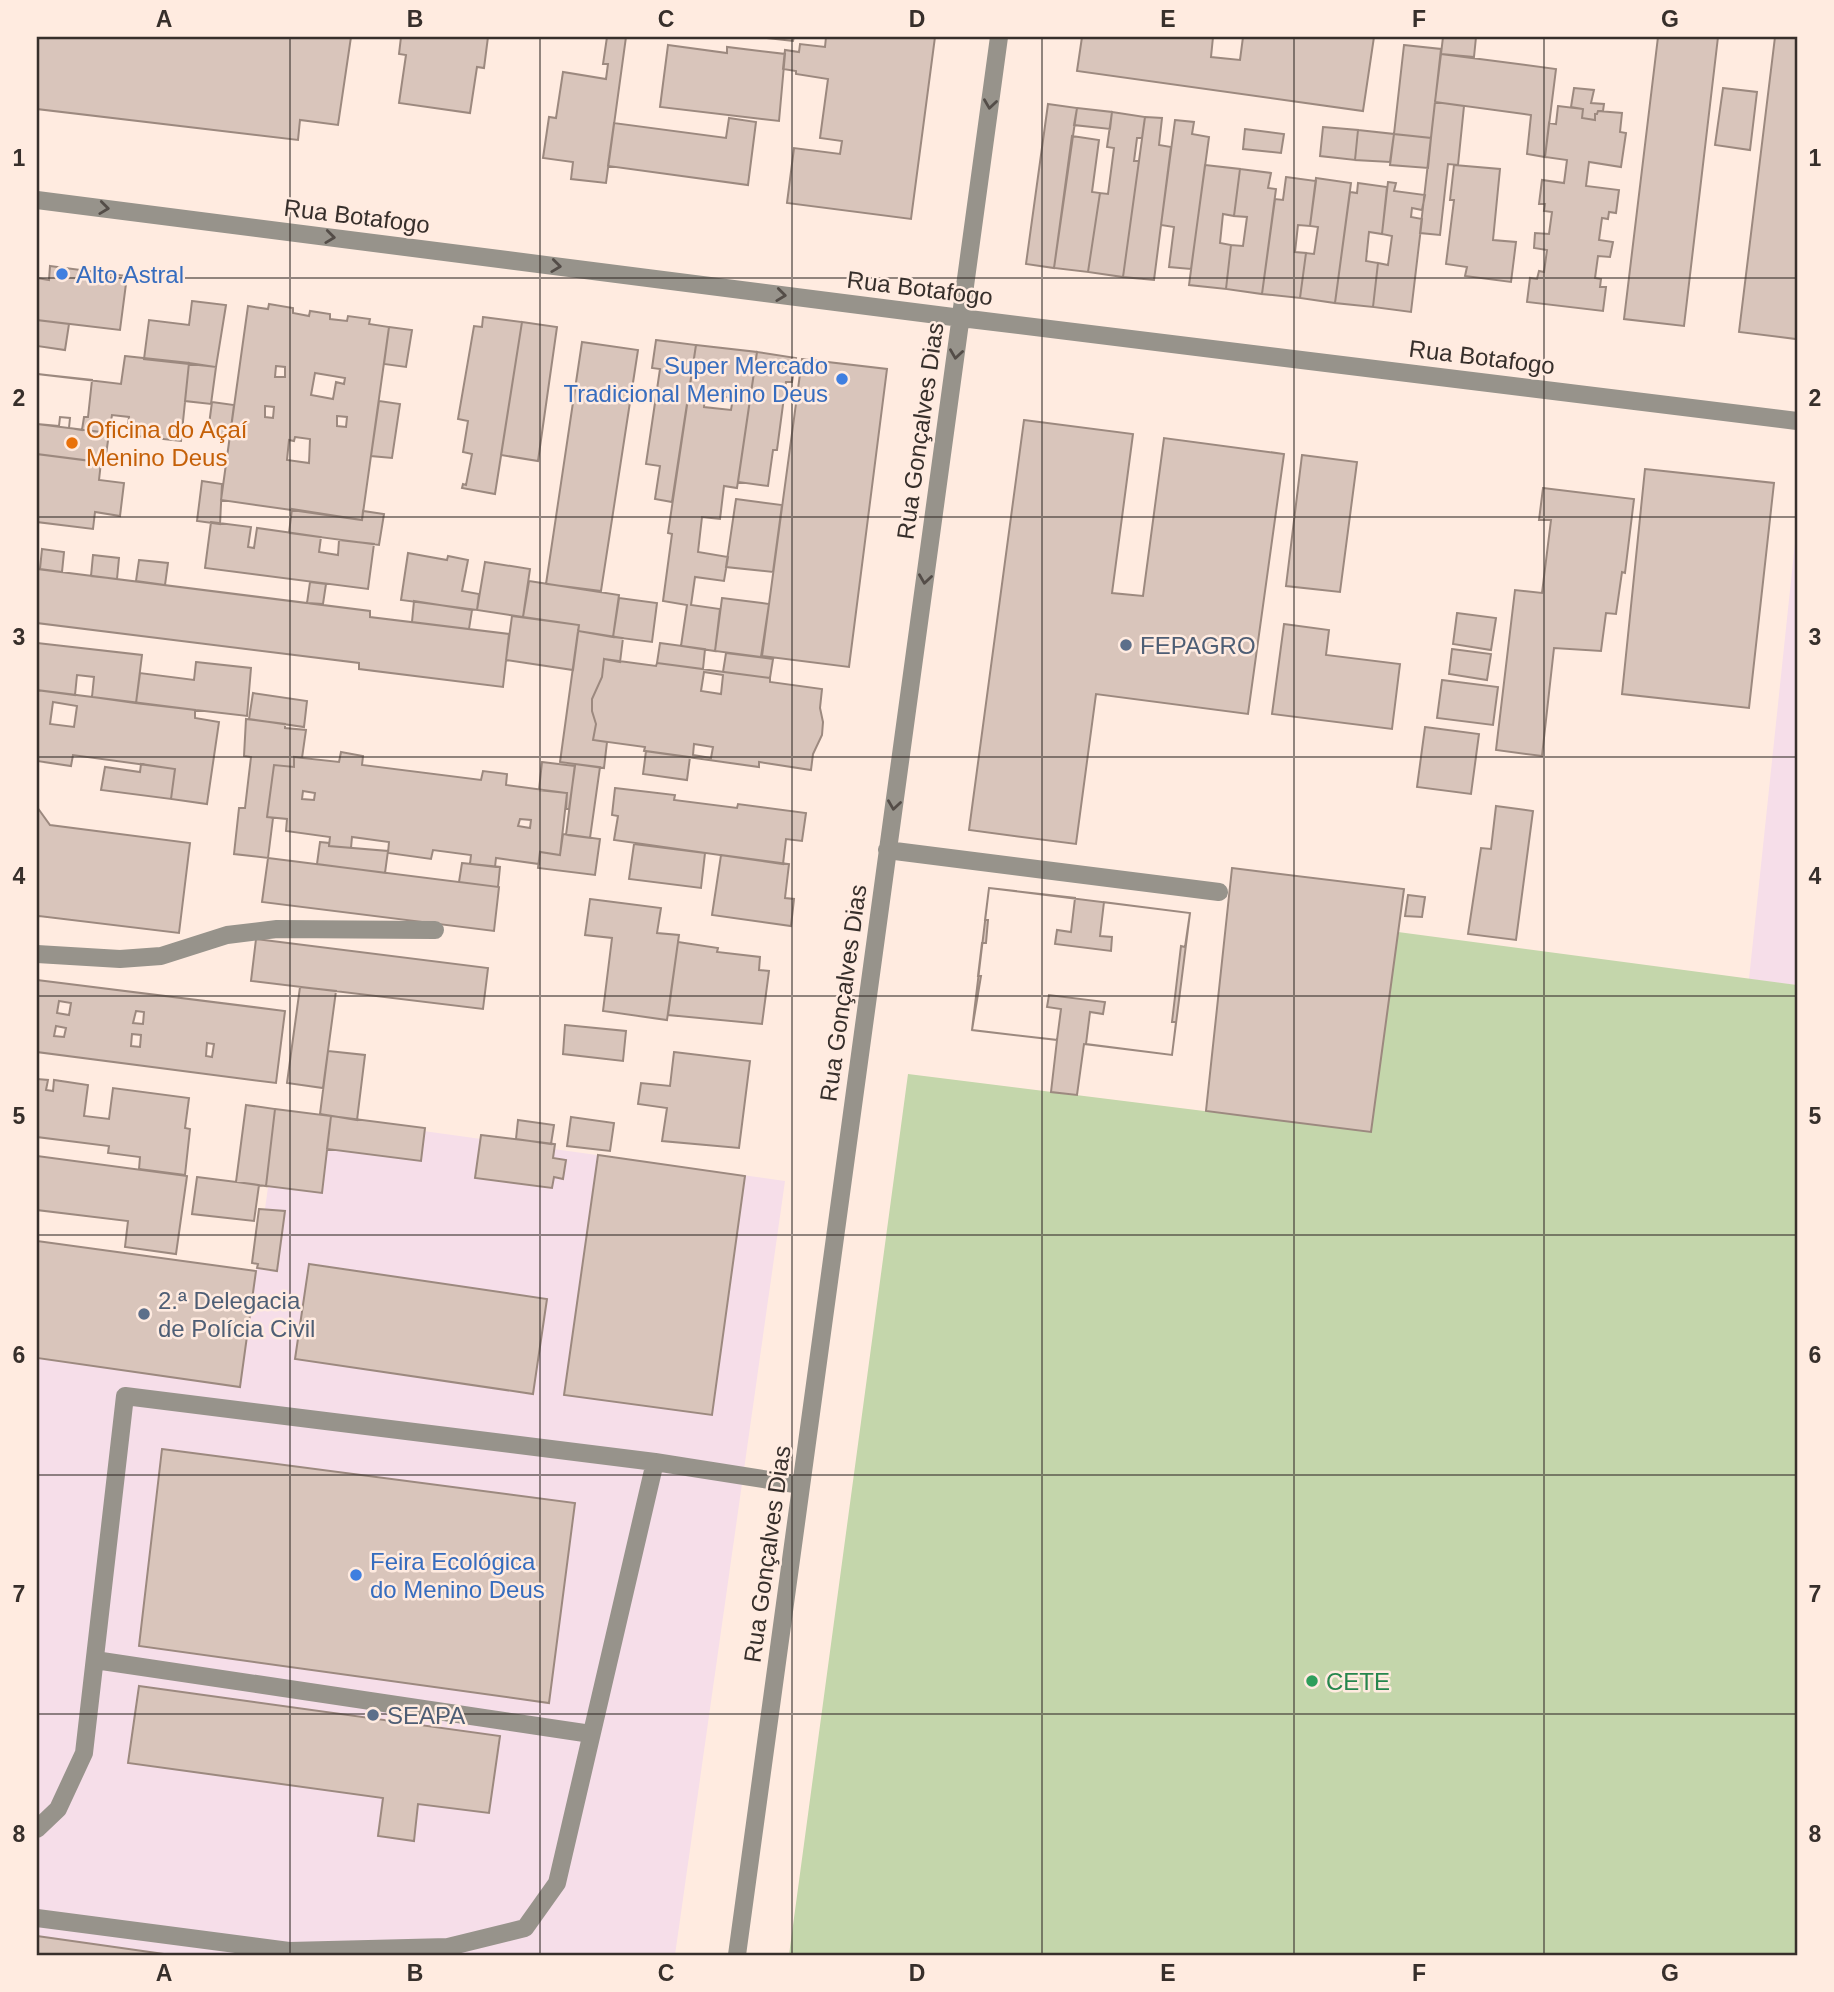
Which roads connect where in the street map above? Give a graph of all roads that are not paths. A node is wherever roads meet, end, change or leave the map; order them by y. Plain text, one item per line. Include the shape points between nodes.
1 (999, 37) edge
2 (37, 200) edge
3 (961, 318) junction
4 (1797, 421) edge
5 (887, 850) junction
6 (1219, 892) dead end
7 (435, 930) dead end
8 (37, 954) edge
9 (655, 1462) junction
10 (802, 1485) junction
11 (95, 1660) junction
12 (592, 1734) junction
13 (37, 1829) edge
14 (37, 1918) edge
15 (446, 1951) edge
16 (289, 1953) edge
17 (737, 1955) edge

1 -> 3 street, Rua Gonçalves Dias
2 -> 3 street, Rua Botafogo
3 - 4 street, Rua Botafogo
3 -> 5 street, Rua Gonçalves Dias
5 - 6 street
5 - 10 street, Rua Gonçalves Dias
7 - 8 street via 277,929 227,935 161,956 120,959
9 - 10 street
9 - 11 street via 125,1396
9 - 12 street
10 - 17 street, Rua Gonçalves Dias
11 - 12 street
11 - 13 street via 84,1753 58,1809
12 - 15 street via 556,1883 525,1928
14 - 16 street
15 - 16 street

